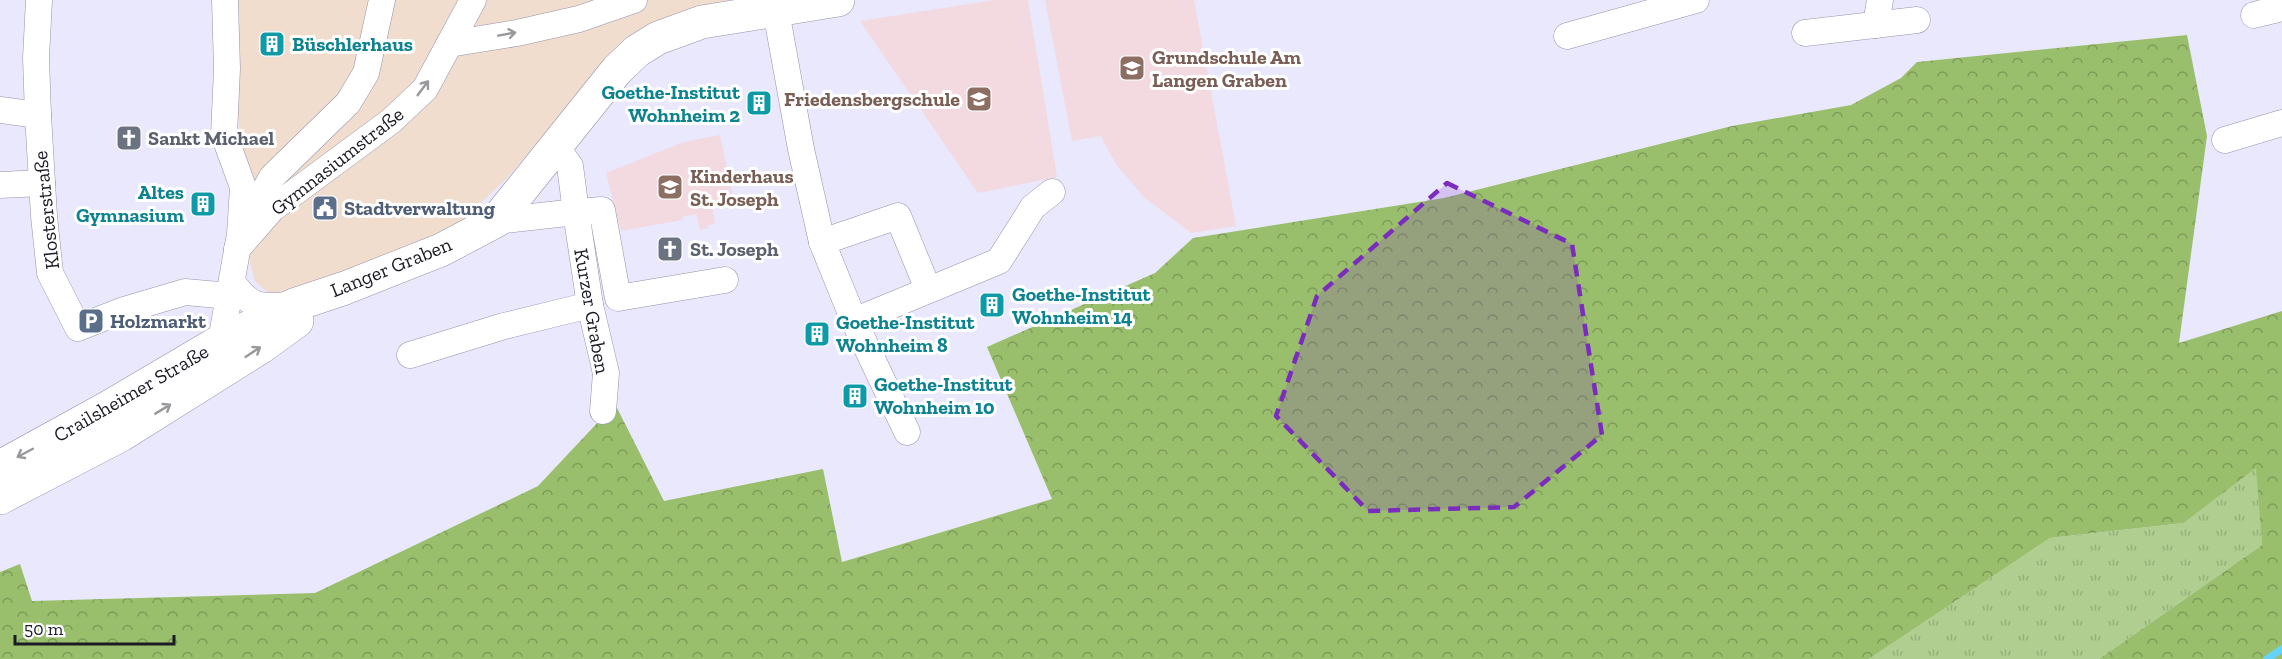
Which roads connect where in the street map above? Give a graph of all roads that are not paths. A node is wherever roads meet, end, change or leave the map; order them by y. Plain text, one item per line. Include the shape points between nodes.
1 (39, 0) edge
2 (382, 0) edge
3 (473, 0) edge
4 (634, 0) edge
5 (838, 0) edge
6 (1696, 0) edge
7 (775, 5) edge
8 (2282, 8) edge
9 (226, 11) edge
10 (1878, 12) edge
11 (2254, 15) dead end
12 (1917, 20) dead end
13 (1805, 33) dead end
14 (1567, 36) dead end
15 (449, 44) junction
16 (0, 110) edge
17 (38, 115) junction
18 (2282, 123) edge
19 (2225, 140) dead end
20 (556, 147) junction
21 (42, 183) junction
22 (0, 185) edge
23 (1052, 192) dead end
24 (576, 212) junction
25 (496, 221) junction
26 (239, 242) junction
27 (822, 242) junction
28 (725, 280) dead end
29 (345, 288) junction
30 (231, 289) junction
31 (928, 290) junction
32 (294, 305) junction
33 (590, 305) junction
34 (854, 321) junction
35 (221, 341) junction
36 (410, 355) dead end
37 (204, 384) junction
38 (603, 411) dead end
39 (907, 432) dead end
40 (0, 467) edge
41 (0, 498) edge

1 - 17 street, Klosterstraße
2 - 26 street via 366,73 348,103 272,177
3 - 15 street, Gymnasiumstraße
15 -> 4 street via 579,19
5 - 7 main road, Langer Graben
6 - 14 street
7 - 20 main road, Langer Graben via 702,22 658,38 637,51 617,70
7 - 27 street
8 - 11 street
9 - 26 street via 224,135 243,187
10 - 12 street
10 - 13 street
26 -> 15 street, Gymnasiumstraße via 272,209 391,121 425,89
16 - 17 street
17 - 21 street, Klosterstraße
18 - 19 street
20 - 24 street, Kurzer Graben via 570,166
20 - 25 main road, Langer Graben
21 - 22 street
21 - 30 street, Klosterstraße via 50,273 78,328 185,292
23 - 31 street via 1033,207 999,261
24 - 25 street
24 - 28 street via 602,210 618,297
24 - 33 street, Kurzer Graben
25 - 29 main road, Langer Graben via 441,250
26 - 30 street
27 - 31 street via 898,216
27 - 34 street
29 - 32 main road, Langer Graben
37 -> 29 main road, Crailsheimer Straße
30 - 32 street via 253,303
30 - 35 street
31 - 34 street
32 - 35 main road, Langer Graben
33 - 36 street
33 - 38 street, Kurzer Graben via 606,373
34 - 39 street
35 - 37 main road, Crailsheimer Straße
35 -> 40 main road, Crailsheimer Straße
41 -> 37 main road, Crailsheimer Straße via 122,435

